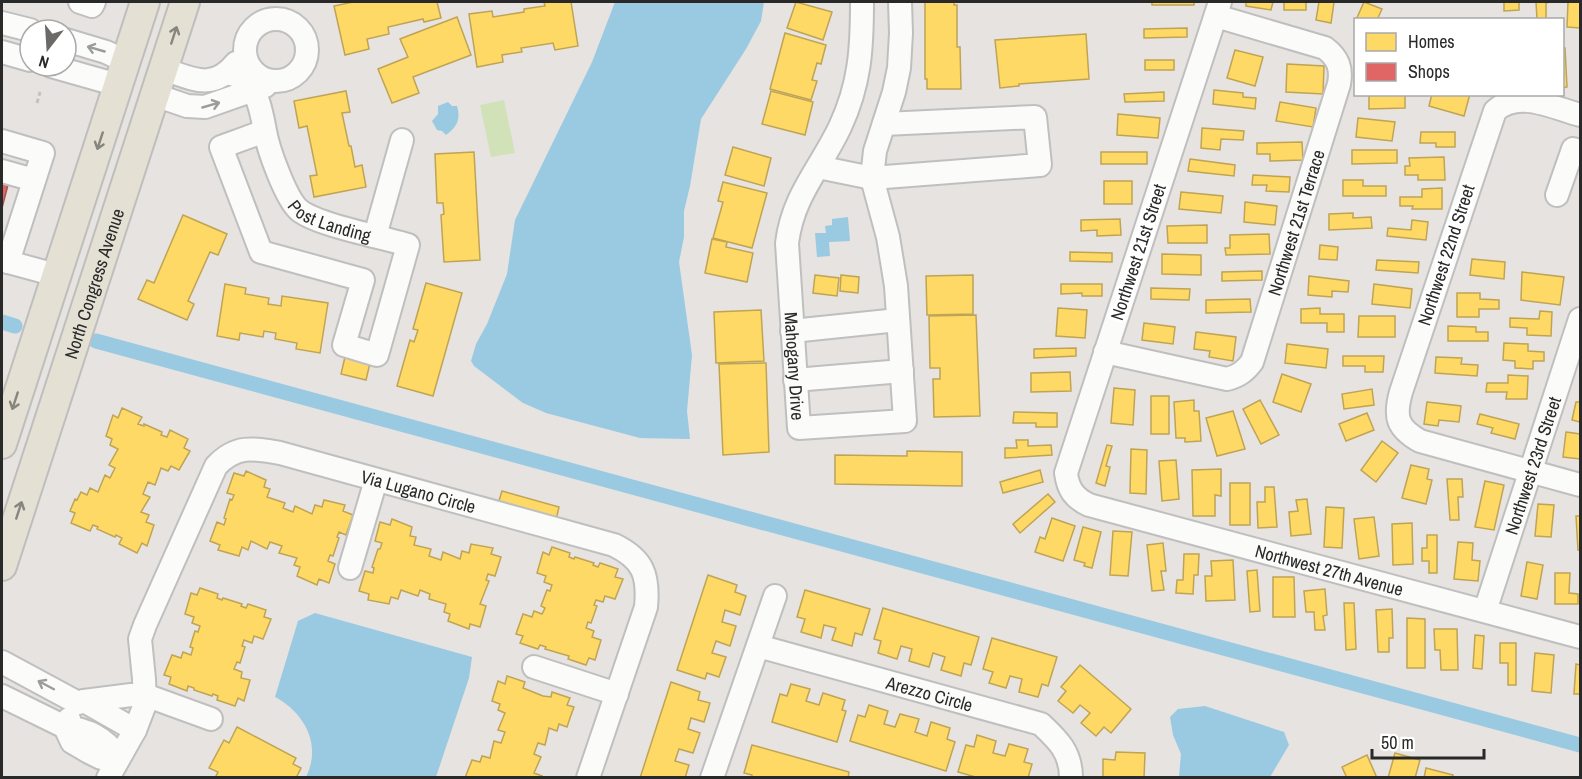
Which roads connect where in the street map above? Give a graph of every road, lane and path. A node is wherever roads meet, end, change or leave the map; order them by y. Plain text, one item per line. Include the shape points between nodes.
1 (80, 2) edge
2 (94, 2) edge
3 (185, 2) edge
4 (862, 2) edge
5 (900, 2) edge
6 (143, 7) edge
7 (279, 8) edge
8 (1218, 9) edge
9 (2, 23) edge
10 (18, 27) edge
11 (250, 37) junction
12 (78, 44) edge
13 (2, 52) edge
14 (18, 57) edge
15 (78, 69) edge
16 (122, 73) junction
17 (228, 73) junction
18 (279, 81) junction
19 (159, 82) junction
20 (40, 92) dead end
21 (246, 93) junction
22 (37, 103) dead end
23 (1581, 115) edge
24 (884, 124) junction
25 (265, 131) junction
26 (140, 140) junction
27 (402, 140) dead end
28 (2, 141) edge
29 (1581, 151) edge
30 (818, 167) junction
31 (2, 171) edge
32 (872, 178) junction
33 (34, 180) junction
34 (1557, 195) dead end
35 (375, 236) junction
36 (5, 261) edge
37 (56, 275) junction
38 (363, 280) junction
39 (396, 289) junction
40 (1581, 319) edge
41 (898, 320) junction
42 (792, 331) junction
43 (1105, 352) junction
44 (902, 370) junction
45 (795, 380) junction
46 (2, 444) edge
47 (1530, 472) junction
48 (376, 480) junction
49 (1581, 485) edge
50 (1079, 500) joint
51 (2, 566) edge
52 (350, 567) dead end
53 (775, 596) dead end
54 (1485, 612) junction
55 (1581, 637) edge
56 (758, 646) junction
57 (2, 662) edge
58 (534, 668) dead end
59 (617, 694) junction
60 (145, 695) junction
61 (2, 696) edge
62 (81, 702) junction
63 (211, 719) dead end
64 (65, 727) junction
65 (135, 730) junction
66 (113, 767) edge
67 (588, 777) edge
68 (712, 777) edge
69 (1071, 777) edge

1 - 2 street via 92,6
19 -> 3 main road, North Congress Avenue
4 - 30 street, Mahogany Drive via 856,84 839,129
5 - 24 street, Mahogany Drive via 899,68
6 - 16 main road, North Congress Avenue
6 - 19 main road
7 - 11 street via 272,20
7 - 18 street via 305,38 307,48 303,67
8 - 43 street, Northwest 21st Street
8 - 43 street, Northwest 21st Terrace via 1325,48 1339,64 1341,74 1252,362 1238,376 1227,379
9 - 10 street
11 - 17 street
11 - 18 street via 246,56 254,71 268,80
16 -> 12 street via 106,52
13 - 14 street
15 - 16 street
16 - 26 main road
16 -> 37 main road, North Congress Avenue
17 - 19 street via 201,82
17 - 21 street via 244,80
18 - 21 street
19 -> 21 street via 187,106 205,107
19 - 26 main road, North Congress Avenue
20 - 22 path
21 - 25 street, Post Landing via 252,124
23 - 47 street, Northwest 22nd Street via 1517,99 1501,105 1491,117 1399,398 1400,423 1420,441
24 - 32 street, Mahogany Drive
24 - 32 street via 1035,117 1040,165
25 - 35 street, Post Landing via 287,196 301,212
25 - 38 street via 221,147 261,252
51 -> 26 main road, North Congress Avenue
27 - 35 street
28 - 33 street via 43,153
29 - 34 street via 1573,149
30 - 32 street
30 - 42 street, Mahogany Drive via 805,185 790,224 787,243
31 - 33 street
32 - 41 street, Mahogany Drive via 888,237
33 - 36 street
35 - 39 street, Post Landing via 408,245
36 - 37 street
37 -> 46 main road, North Congress Avenue
38 - 39 street
38 - 39 street via 344,345 377,355
40 - 47 street, Northwest 23rd Street
41 - 42 street
41 - 44 street, Mahogany Drive
42 - 45 street, Mahogany Drive
43 - 50 street, Northwest 21st Street via 1066,473 1072,493
44 - 45 street
44 - 45 street, Mahogany Drive via 905,421 799,428
47 - 49 street
47 - 54 street, Northwest 23rd Street
48 - 52 street
48 - 59 street, Via Lugano Circle via 627,551 639,562 646,583 646,607
48 - 60 street, Via Lugano Circle via 280,453 249,450 227,455 207,484 140,639
50 - 54 street, Northwest 27th Avenue
53 - 56 street
54 - 55 street, Northwest 27th Avenue
56 - 68 street
56 - 69 street, Arezzo Circle via 1041,724 1060,741 1071,766
62 -> 57 street
58 - 59 street
59 - 67 street, Via Lugano Circle
60 - 62 street
60 - 63 street
60 - 65 street, Via Lugano Circle
61 - 64 street, Via Lugano Circle
62 - 64 street
62 - 65 street
64 - 66 street, Via Lugano Circle via 72,742
65 - 66 street, Via Lugano Circle

